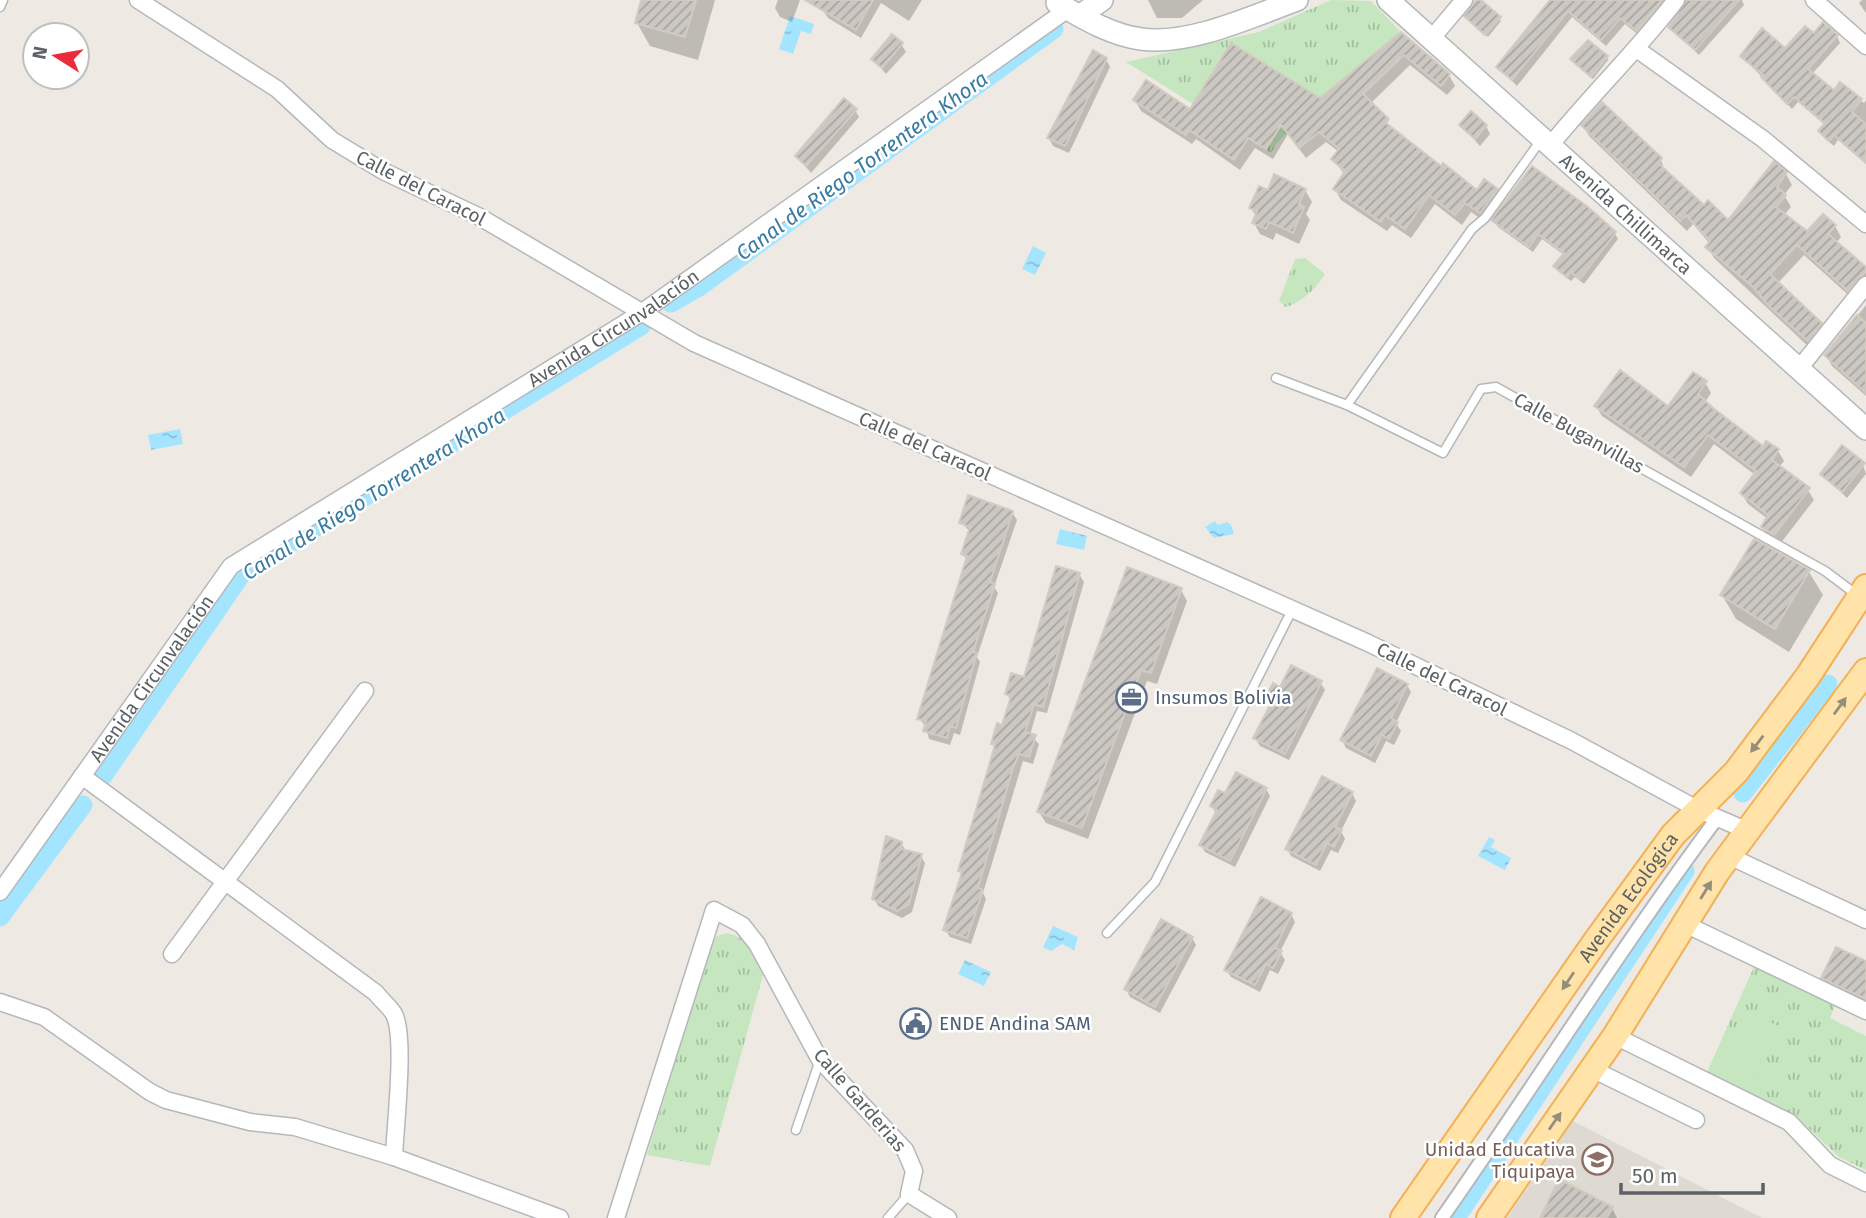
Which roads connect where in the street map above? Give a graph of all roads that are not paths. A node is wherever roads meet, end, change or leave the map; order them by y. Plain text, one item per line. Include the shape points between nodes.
1 (3, 0) edge
2 (138, 0) edge
3 (1102, 0) edge
4 (1297, 0) edge
5 (1388, 0) edge
6 (1464, 0) edge
7 (1676, 0) edge
8 (1814, 0) edge
9 (0, 6) edge
10 (1067, 7) edge
11 (1432, 38) junction
12 (1866, 46) edge
13 (1638, 50) junction
14 (1545, 143) junction
15 (1866, 224) edge
16 (1866, 285) edge
17 (641, 313) junction
18 (1798, 370) junction
19 (1276, 378) dead end
20 (1348, 405) junction
21 (1866, 429) edge
22 (1863, 592) edge
23 (1292, 610) junction
24 (1866, 671) edge
25 (365, 691) dead end
26 (82, 776) junction
27 (1708, 813) junction
28 (1748, 831) junction
29 (1729, 856) junction
30 (224, 883) junction
31 (0, 892) edge
32 (1866, 920) edge
33 (1685, 923) junction
34 (1107, 933) dead end
35 (172, 954) dead end
36 (0, 1002) edge
37 (1866, 1011) edge
38 (1615, 1036) junction
39 (820, 1059) junction
40 (1592, 1069) junction
41 (1696, 1120) dead end
42 (796, 1130) dead end
43 (394, 1157) junction
44 (1866, 1183) edge
45 (909, 1194) junction
46 (560, 1218) edge
47 (615, 1218) edge
48 (888, 1218) edge
49 (948, 1218) edge
50 (1403, 1218) edge
51 (1442, 1218) edge
52 (1489, 1218) edge

1 - 9 lane
2 - 17 street, Calle del Caracol via 277,89 332,140 383,171 478,216
3 - 10 main road, Avenida Circunvalación
4 - 10 main road via 1228,26 1163,40 1119,34
5 - 11 main road, Avenida Chillimarca
6 - 11 street
7 - 13 street
8 - 12 street
10 - 17 street, Avenida Circunvalación
11 - 14 main road, Avenida Chillimarca
13 - 14 street
13 - 15 street via 1763,139
14 - 18 main road, Avenida Chillimarca
14 - 20 lane via 1472,229
16 - 18 street
17 - 23 street, Calle del Caracol via 707,349
17 - 26 street, Avenida Circunvalación via 231,566
18 - 21 main road, Avenida Chillimarca
19 - 20 lane, Calle Buganvillas
20 - 22 lane, Calle Buganvillas via 1443,453 1481,389 1496,387
22 -> 27 main road, Avenida Ecológica
23 - 27 street, Calle del Caracol via 1572,741
23 - 34 lane via 1155,882
28 -> 24 main road
25 - 30 street
26 - 30 street
26 - 31 street, Avenida Circunvalación
27 - 28 street, Calle del Caracol
27 -> 50 main road, Avenida Ecológica via 1673,835
27 - 51 street via 1523,1102
28 - 29 main road
29 - 32 street
33 -> 29 main road
30 - 35 street
30 - 43 street via 376,993 394,1014 398,1032
33 - 37 street
33 - 38 main road
36 - 43 street via 44,1017 166,1100 250,1122 295,1127
38 - 40 main road
38 - 44 street via 1789,1122 1830,1165
39 - 42 lane
39 - 45 street, Calle Garderias via 905,1150 914,1171
39 - 47 street, Calle Garderias via 757,944 742,925 714,910
40 - 41 street
52 -> 40 main road
43 - 46 street
45 - 48 lane
45 - 49 street

